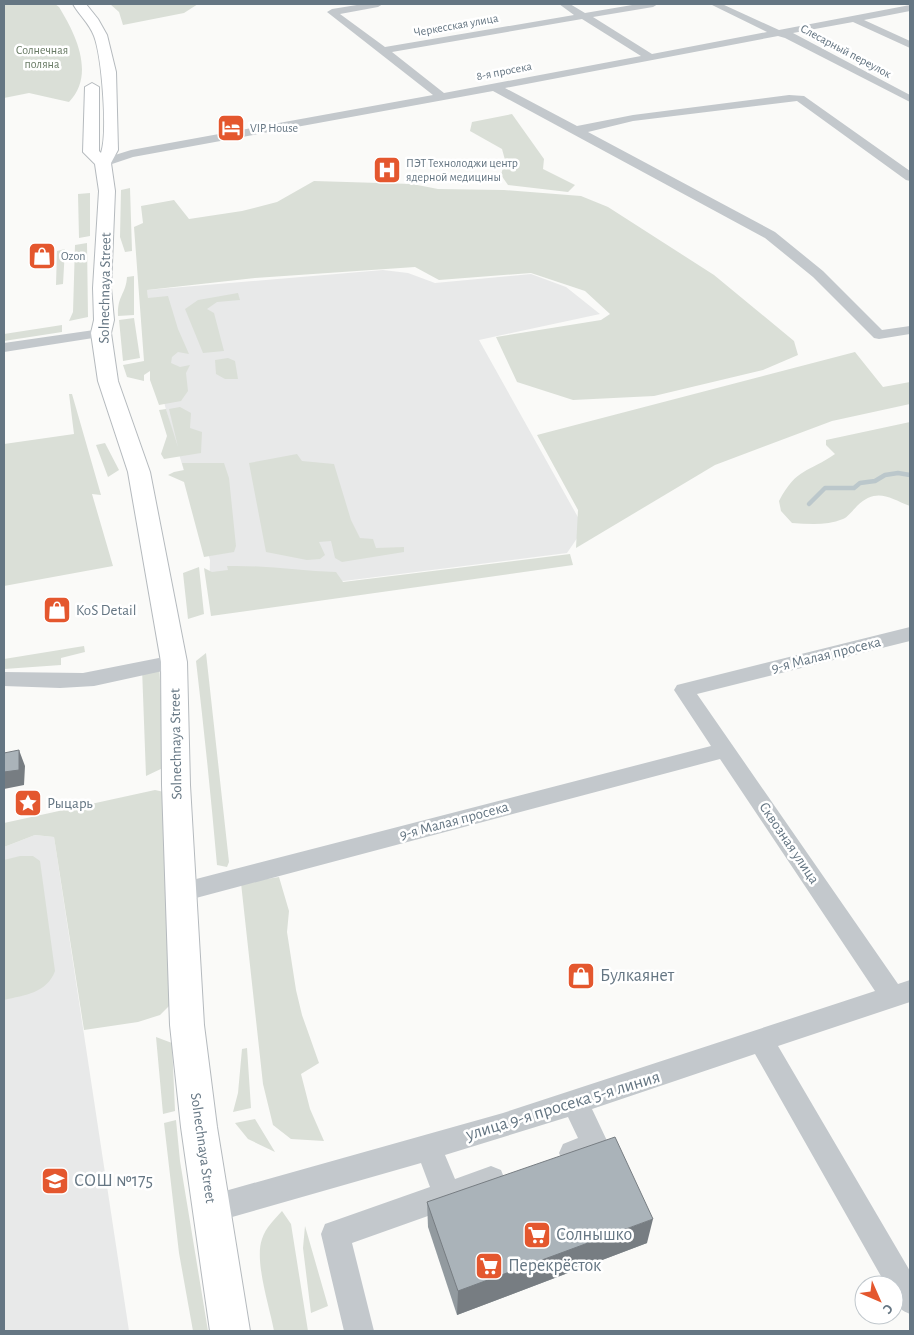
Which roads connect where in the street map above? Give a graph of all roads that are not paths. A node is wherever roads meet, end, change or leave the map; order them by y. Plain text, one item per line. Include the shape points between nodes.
1 (67, 4) edge
2 (80, 4) edge
3 (378, 4) edge
4 (564, 4) edge
5 (653, 4) edge
6 (715, 4) edge
7 (910, 8) edge
8 (582, 16) junction
9 (853, 18) junction
10 (777, 33) junction
11 (910, 45) edge
12 (382, 50) junction
13 (650, 57) junction
14 (494, 87) junction
15 (442, 98) junction
16 (910, 99) edge
17 (575, 130) junction
18 (103, 163) junction
19 (910, 177) edge
20 (910, 330) edge
21 (102, 333) junction
22 (4, 348) edge
23 (910, 634) edge
24 (174, 662) junction
25 (4, 679) edge
26 (684, 690) joint
27 (726, 750) junction
28 (181, 892) junction
29 (902, 994) edge
30 (762, 1042) junction
31 (575, 1103) junction
32 (428, 1146) junction
33 (549, 1161) edge
34 (512, 1173) edge
35 (447, 1195) junction
36 (211, 1209) junction
37 (910, 1299) edge
38 (230, 1331) edge
39 (359, 1331) edge

1 - 18 main road, Solnechnaya Street via 84,25 92,42 91,152
2 - 18 main road, Solnechnaya Street via 98,28 108,56 110,150
3 - 12 street via 332,12
4 - 8 street
5 - 8 street, Черкесская улица
6 - 10 street, Слесарный переулок
7 - 9 street, 8-я просека
8 - 12 street, Черкесская улица
8 - 13 street
9 - 10 street, 8-я просека
9 - 11 street
10 - 13 street, 8-я просека
10 - 16 street, Слесарный переулок via 788,35
12 - 15 street via 410,69
13 - 14 street, 8-я просека
14 - 15 street, 8-я просека
14 - 17 street
15 - 18 street, 8-я просека via 131,154
17 - 19 street via 633,118 800,98
17 - 20 street via 770,235 818,274 879,335
18 - 21 main road, Solnechnaya Street via 107,191
21 - 22 street
21 - 24 main road, Solnechnaya Street via 108,381 139,472
23 - 26 street, 9-я Малая просека
24 - 25 street via 91,680
24 - 28 main road, Solnechnaya Street
26 - 27 street, Сквозная улица
27 - 28 street, 9-я Малая просека
27 - 29 street, Сквозная улица
28 - 36 main road, Solnechnaya Street via 187,1025
29 - 30 street, улица 9-я просека 5-я линия
30 - 31 street, улица 9-я просека 5-я линия
30 - 37 street
31 - 32 street, улица 9-я просека 5-я линия
31 - 33 street via 595,1146
32 - 35 street
32 - 36 street, улица 9-я просека 5-я линия
34 - 35 street
35 - 39 street via 335,1234
36 - 38 main road, Solnechnaya Street

